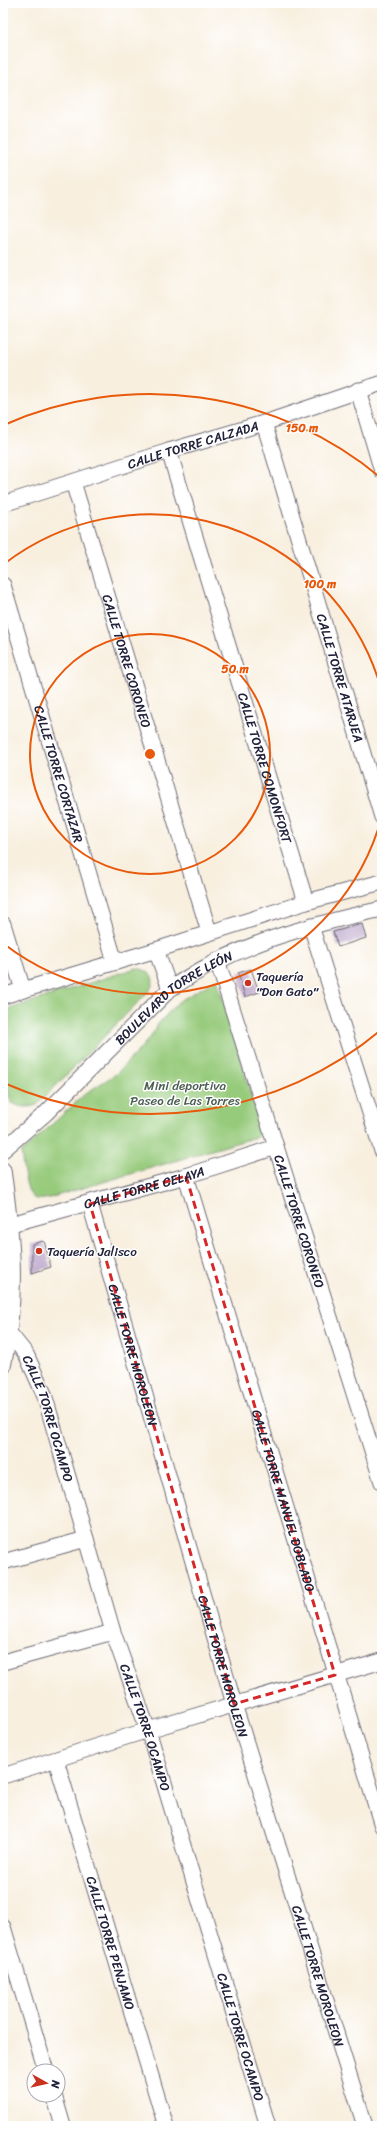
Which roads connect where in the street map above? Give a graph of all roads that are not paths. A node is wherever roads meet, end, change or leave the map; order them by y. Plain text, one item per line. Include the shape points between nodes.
1 (382, 383) edge
2 (358, 390) junction
3 (264, 423) junction
4 (169, 450) junction
5 (382, 472) edge
6 (73, 482) junction
7 (3, 504) edge
8 (3, 585) edge
9 (382, 818) edge
10 (382, 882) edge
11 (306, 902) junction
12 (382, 909) edge
13 (3, 924) edge
14 (311, 926) junction
15 (209, 932) junction
16 (156, 950) junction
17 (217, 960) junction
18 (115, 962) junction
19 (170, 988) junction
20 (23, 990) junction
21 (3, 996) edge
22 (276, 1147) junction
23 (3, 1150) edge
24 (382, 1150) edge
25 (3, 1170) edge
26 (186, 1176) junction
27 (90, 1204) junction
28 (11, 1224) junction
29 (10, 1334) junction
30 (3, 1368) edge
31 (382, 1482) edge
32 (86, 1539) junction
33 (3, 1562) edge
34 (113, 1632) junction
35 (382, 1661) edge
36 (3, 1662) edge
37 (335, 1675) junction
38 (234, 1704) junction
39 (148, 1730) junction
40 (56, 1760) junction
41 (3, 1776) edge
42 (382, 1826) edge
43 (3, 1927) edge
44 (44, 2063) edge
45 (56, 2103) edge
46 (63, 2126) edge
47 (166, 2126) edge
48 (268, 2126) edge
49 (365, 2126) edge

1 - 2 street, CALLE TORRE CALZADA
2 - 3 street, CALLE TORRE CALZADA
2 - 5 street
3 - 4 street, CALLE TORRE CALZADA
3 - 9 street, CALLE TORRE ATARJEA
4 - 6 street, CALLE TORRE CALZADA
4 - 11 street, CALLE TORRE COMONFORT
6 - 7 street, CALLE TORRE CALZADA
6 - 15 street, CALLE TORRE CORONEO
8 - 18 street, CALLE TORRE CORTAZAR
10 - 11 street
11 - 15 street
12 - 14 street, BOULEVARD TORRE LEÓN
13 - 20 street
14 - 17 street, BOULEVARD TORRE LEÓN via 252,944
14 - 24 street
15 - 16 street
16 - 18 street
16 - 19 street
17 - 19 street, BOULEVARD TORRE LEÓN
17 - 22 street, CALLE TORRE CORONEO
18 - 20 street
19 - 23 street, BOULEVARD TORRE LEÓN via 46,1113
20 - 21 street
22 - 26 street, CALLE TORRE CELAYA
22 - 31 street, CALLE TORRE CORONEO
25 - 28 street
26 - 27 street, CALLE TORRE CELAYA
26 - 37 street, CALLE TORRE MANUEL DOBLADO
27 - 28 street, CALLE TORRE CELAYA
27 - 38 street, CALLE TORRE MOROLEON
28 - 29 street via 14,1278
29 - 30 street
29 - 32 street, CALLE TORRE OCAMPO via 26,1354 44,1394
32 - 33 street
32 - 34 street, CALLE TORRE OCAMPO
34 - 36 street
34 - 39 street, CALLE TORRE OCAMPO
35 - 37 street
37 - 38 street
37 - 42 street, CALLE TORRE MANUEL DOBLADO
38 - 39 street
38 - 49 street, CALLE TORRE MOROLEON
39 - 40 street
39 - 48 street, CALLE TORRE OCAMPO
40 - 41 street
40 - 47 street, CALLE TORRE PENJAMO
43 - 44 street
45 - 46 street

